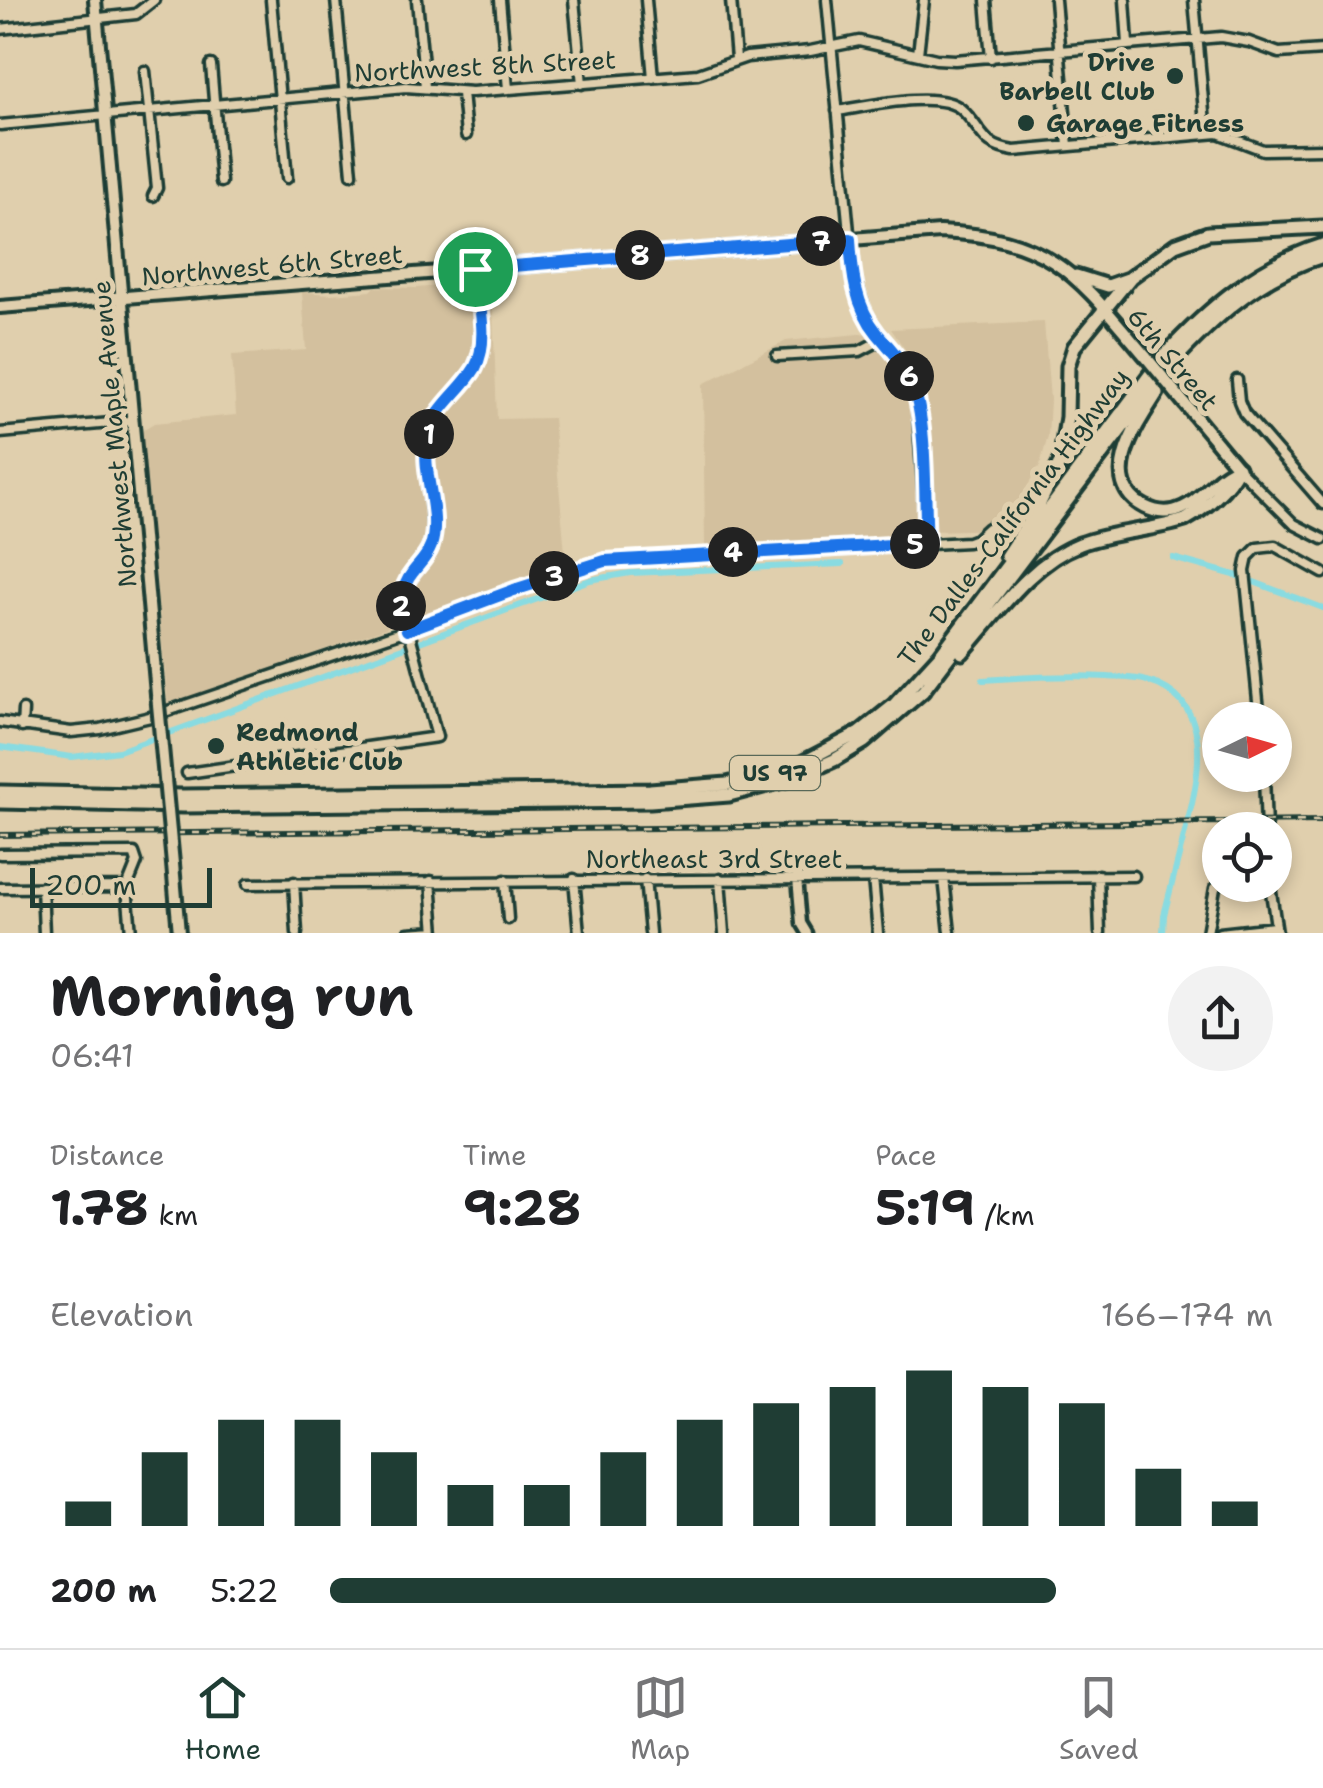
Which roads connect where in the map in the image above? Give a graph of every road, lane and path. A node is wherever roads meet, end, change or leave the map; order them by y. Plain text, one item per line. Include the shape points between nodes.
1 (95, 0) edge
2 (154, 0) edge
3 (271, 0) edge
4 (336, 0) edge
5 (417, 0) edge
6 (500, 0) edge
7 (574, 0) edge
8 (646, 0) edge
9 (731, 0) edge
10 (827, 0) edge
11 (924, 0) edge
12 (986, 0) edge
13 (1055, 0) edge
14 (1124, 0) edge
15 (1194, 0) edge
16 (97, 20) junction
17 (0, 29) edge
18 (1198, 39) junction
19 (1128, 44) junction
20 (831, 46) junction
21 (1323, 50) edge
22 (1060, 51) junction
23 (918, 54) junction
24 (991, 58) junction
25 (736, 60) junction
26 (211, 65) dead end
27 (145, 71) dead end
28 (653, 78) junction
29 (582, 84) junction
30 (425, 87) junction
31 (508, 89) junction
32 (344, 93) junction
33 (462, 93) junction
34 (280, 99) junction
35 (214, 105) junction
36 (149, 111) junction
37 (836, 111) junction
38 (106, 115) junction
39 (0, 125) edge
40 (1206, 134) junction
41 (466, 135) dead end
42 (1068, 146) junction
43 (1323, 149) edge
44 (352, 174) dead end
45 (287, 178) dead end
46 (221, 182) dead end
47 (153, 196) dead end
48 (1323, 227) edge
49 (850, 239) junction
50 (1323, 245) edge
51 (1323, 256) edge
52 (475, 269) junction
53 (1076, 276) junction
54 (1131, 277) junction
55 (122, 297) junction
56 (0, 307) edge
57 (1104, 307) junction
58 (1200, 332) junction
59 (883, 340) junction
60 (778, 356) dead end
61 (1238, 380) dead end
62 (134, 422) junction
63 (0, 433) edge
64 (1238, 468) junction
65 (1323, 504) edge
66 (988, 528) dead end
67 (1323, 539) edge
68 (927, 543) junction
69 (1323, 573) edge
70 (960, 629) junction
71 (407, 632) junction
72 (923, 691) junction
73 (1258, 702) edge
74 (23, 710) dead end
75 (0, 722) edge
76 (22, 727) junction
77 (187, 773) dead end
78 (0, 792) edge
79 (0, 802) edge
80 (0, 854) edge
81 (1098, 875) junction
82 (1134, 876) dead end
83 (797, 878) junction
84 (873, 878) junction
85 (944, 878) junction
86 (574, 879) junction
87 (645, 879) junction
88 (720, 879) junction
89 (505, 880) junction
90 (431, 881) junction
91 (294, 882) junction
92 (248, 884) dead end
93 (42, 887) junction
94 (127, 887) junction
95 (0, 888) edge
96 (1213, 902) edge
97 (1272, 902) edge
98 (508, 919) dead end
99 (1275, 930) edge
100 (435, 932) edge
101 (44, 933) edge
102 (131, 933) edge
103 (179, 933) edge
104 (297, 933) edge
105 (408, 933) edge
106 (579, 933) edge
107 (650, 933) edge
108 (724, 933) edge
109 (807, 933) edge
110 (878, 933) edge
111 (950, 933) edge
112 (1100, 933) edge
113 (1207, 933) edge
114 (1220, 933) edge

1 - 16 main road, Northwest Maple Avenue
2 - 16 street via 136,14
3 - 34 street
4 - 32 street
5 - 30 street
6 - 31 street
7 - 29 street
8 - 28 street
9 - 25 street
10 - 20 street
11 - 23 street
12 - 24 street
13 - 22 street
14 - 19 street
15 - 18 street
16 - 17 street
16 - 38 main road, Northwest Maple Avenue
18 - 19 street, Northwest 8th Street
18 - 21 street, Northwest 8th Street via 1235,38 1279,53
18 - 40 street
19 - 22 street, Northwest 8th Street
20 - 23 street, Northwest 8th Street via 867,42
20 - 25 street, Northwest 8th Street
20 - 37 street
22 - 24 street, Northwest 8th Street
22 - 42 street
23 - 24 street, Northwest 8th Street
25 - 28 street, Northwest 8th Street via 698,74
26 - 35 street
27 - 36 street
28 - 29 street, Northwest 8th Street
29 - 31 street, Northwest 8th Street
30 - 32 street, Northwest 8th Street
30 - 33 street, Northwest 8th Street
31 - 33 street, Northwest 8th Street
32 - 34 street, Northwest 8th Street
32 - 44 street
33 - 41 street
34 - 35 street, Northwest 8th Street
34 - 45 street
35 - 36 street, Northwest 8th Street
35 - 46 street
36 - 38 street, Northwest 8th Street
36 - 47 street
37 - 42 street via 950,102 1002,149
37 - 49 street
38 - 39 street, Northwest 8th Street
38 - 55 main road, Northwest Maple Avenue
40 - 42 street
40 - 43 street via 1263,150
48 - 54 highway via 1208,234 1175,245
49 - 52 main road, Northwest 6th Street
49 - 53 main road, Northwest 6th Street via 971,234 1021,244
49 - 59 street via 856,292
50 - 70 highway, The Dalles-California Highway / US 97 via 1264,270 1195,322
51 - 58 highway, The Dalles-California Highway / US 97 via 1270,279
52 - 55 main road, Northwest 6th Street
52 - 71 street via 479,358 436,414 428,437 434,530 426,558 404,586
53 - 54 highway via 1108,286
53 - 57 main road, 6th Street
54 - 57 highway
55 - 56 main road, Northwest 6th Street
55 - 62 main road, Northwest Maple Avenue
57 - 64 main road, 6th Street, bridge
57 - 70 highway via 1068,366 1064,444 1052,484
58 - 64 highway via 1136,426 1124,454 1124,482 1149,510 1174,511
58 - 72 highway, The Dalles-California Highway / US 97
59 - 60 street via 860,351
59 - 68 street via 917,398
61 - 65 street via 1244,413
62 - 63 street
62 - 103 main road, Northwest Maple Avenue, bridge
64 - 67 street via 1294,524
64 - 72 highway via 1185,520 1060,554
66 - 68 street via 976,540
68 - 71 street via 605,561
69 - 73 street via 1269,545 1252,552 1246,584
70 - 78 highway, The Dalles-California Highway / US 97 via 917,682 859,733 792,768 727,784 261,795
71 - 76 street via 100,730
71 - 77 street via 436,737
72 - 79 highway, The Dalles-California Highway / US 97 via 834,760 762,788 702,798 184,806
74 - 76 street
75 - 76 street
80 - 94 street via 134,853
81 - 82 street, Northeast 3rd Street
81 - 85 street, Northeast 3rd Street
81 - 112 street
83 - 84 street, Northeast 3rd Street
83 - 88 street, Northeast 3rd Street
83 - 109 street
84 - 85 street, Northeast 3rd Street
84 - 110 street
85 - 111 street
86 - 87 street, Northeast 3rd Street
86 - 89 street, Northeast 3rd Street
86 - 106 street
87 - 88 street, Northeast 3rd Street
87 - 107 street
88 - 108 street
89 - 90 street, Northeast 3rd Street
89 - 98 street
90 - 91 street, Northeast 3rd Street
90 - 100 street
91 - 92 street, Northeast 3rd Street
91 - 104 street
93 - 94 street
93 - 95 street
93 - 101 street
94 - 102 street
96 - 113 street
97 - 99 street
99 - 114 street
100 - 105 street

